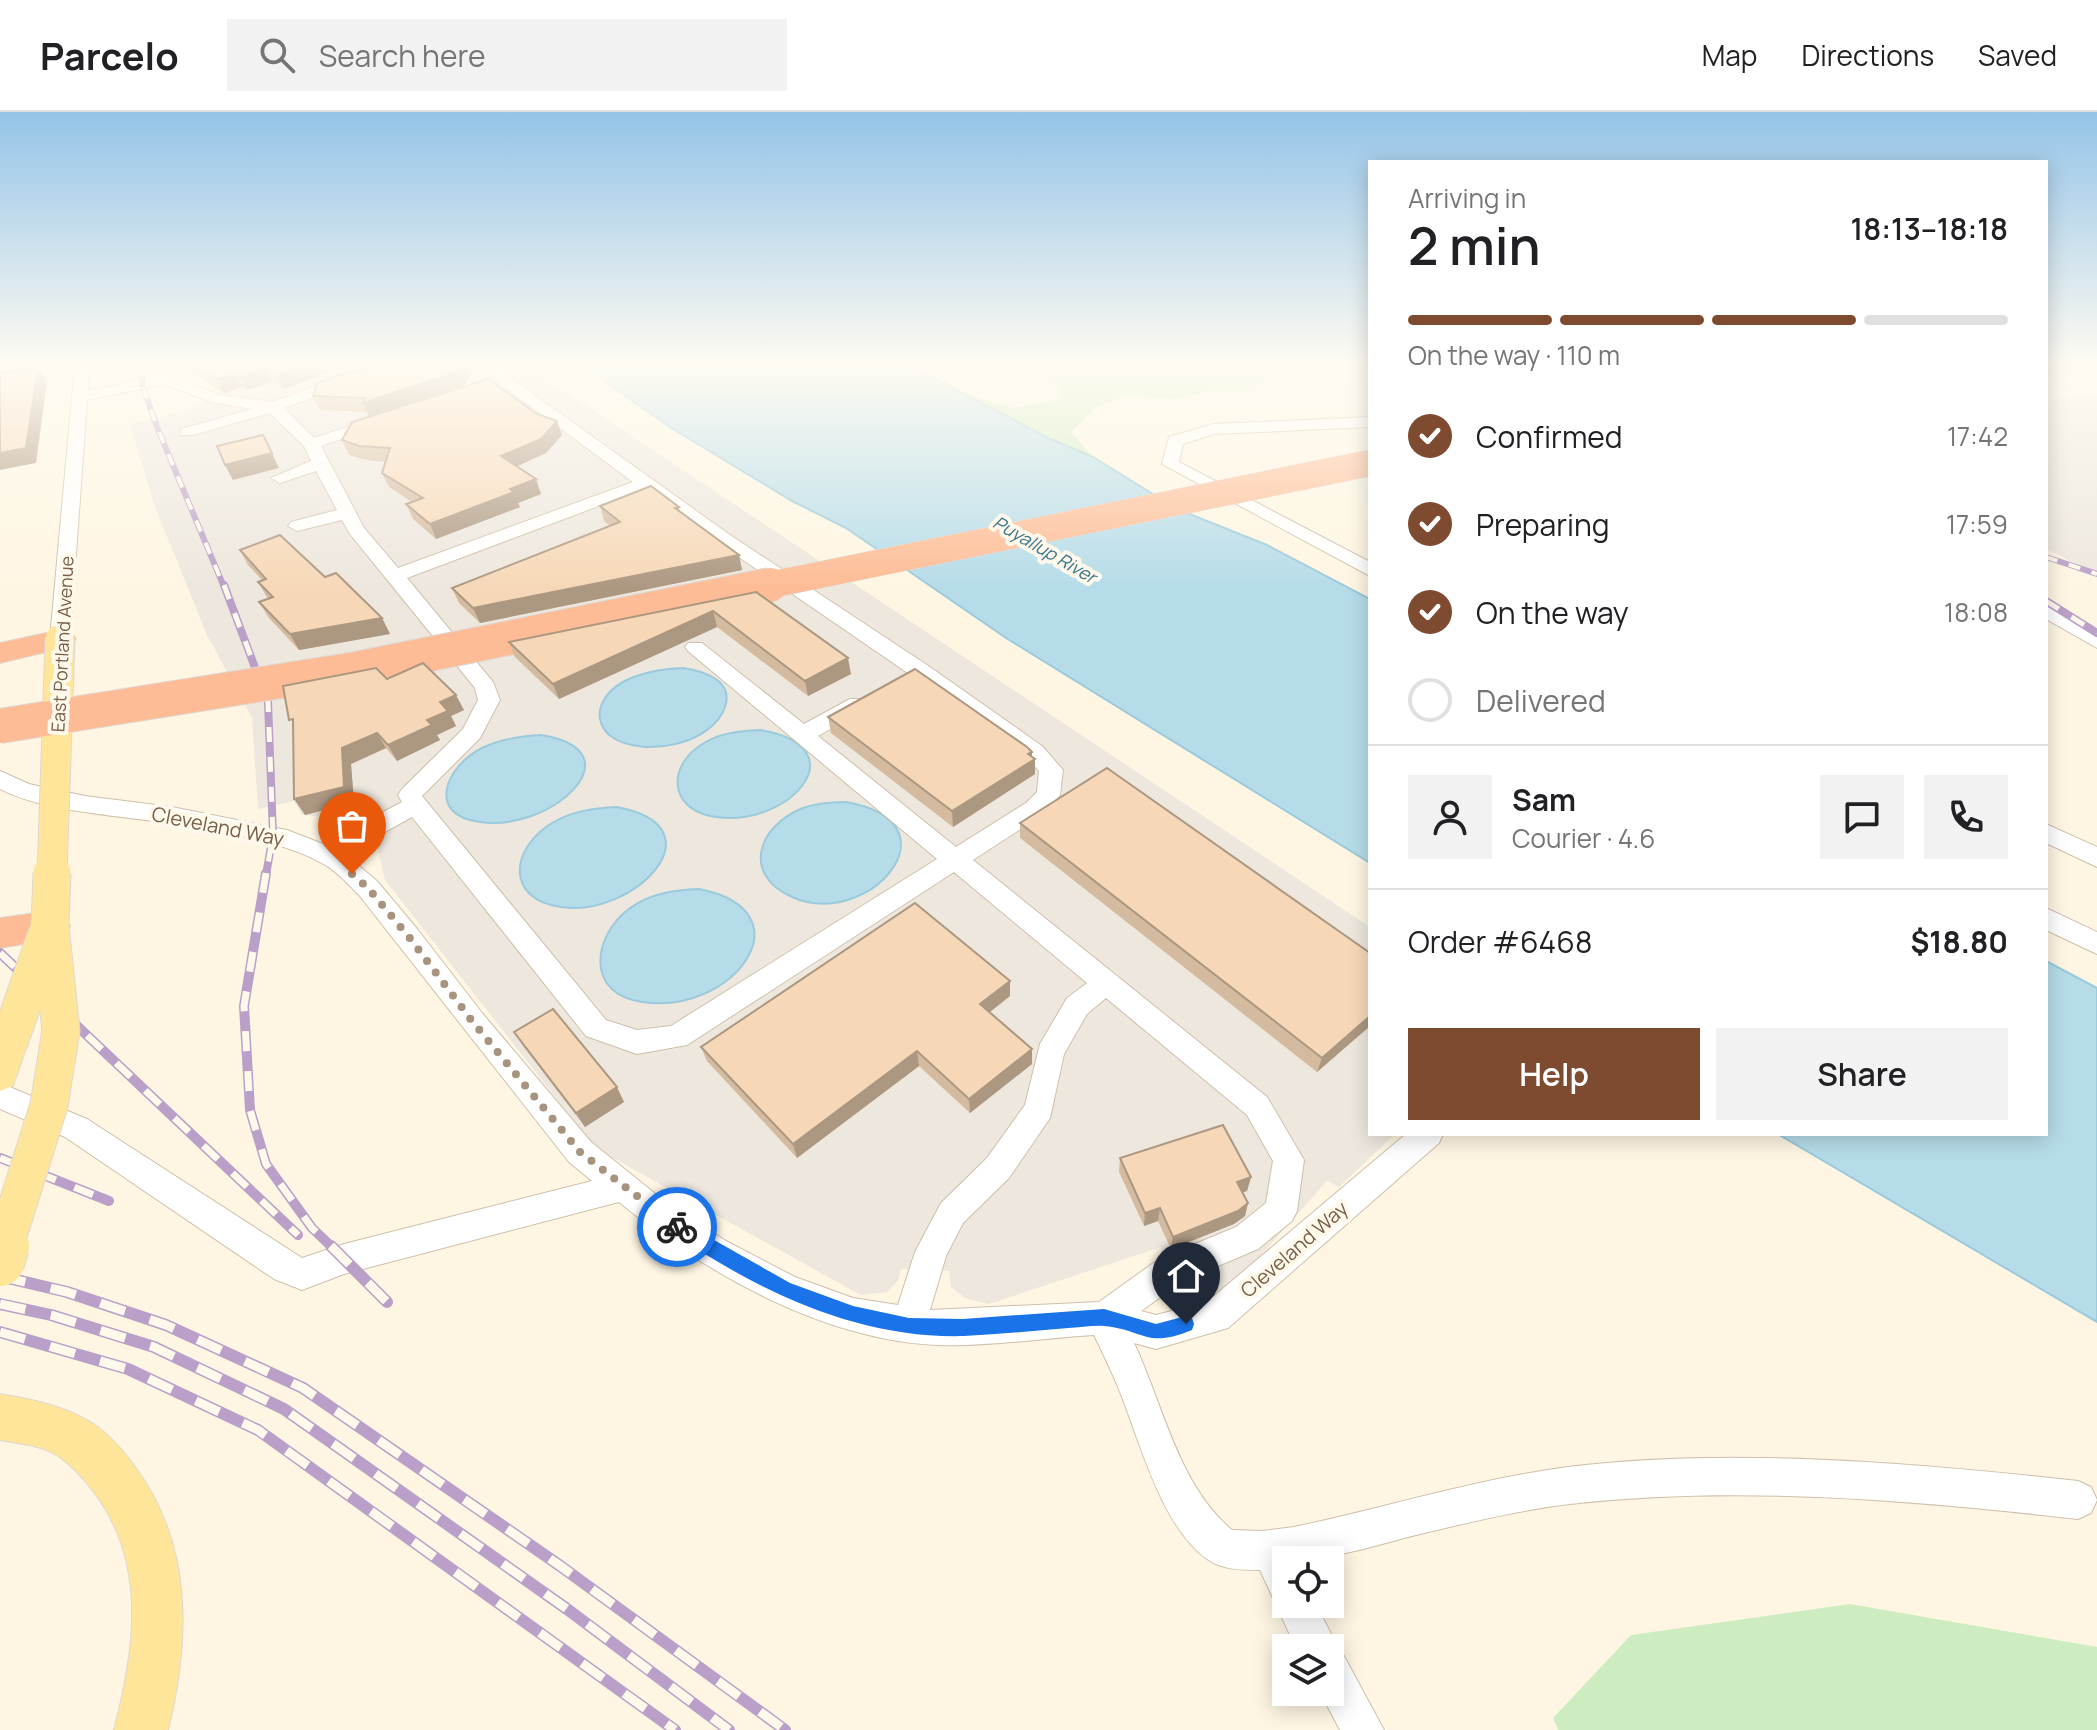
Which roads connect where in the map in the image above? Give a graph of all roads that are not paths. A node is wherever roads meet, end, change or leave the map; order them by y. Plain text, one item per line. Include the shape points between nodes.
1 (76, 439) edge
2 (305, 439) edge
3 (327, 439) edge
4 (583, 439) edge
5 (1183, 439) edge
6 (311, 444) junction
7 (1368, 447) edge
8 (321, 463) junction
9 (1368, 463) edge
10 (280, 478) dead end
11 (645, 483) junction
12 (347, 513) junction
13 (297, 526) dead end
14 (1368, 569) edge
15 (396, 575) junction
16 (2048, 611) edge
17 (61, 633) junction
18 (2097, 642) edge
19 (695, 647) dead end
20 (0, 653) edge
21 (920, 670) junction
22 (0, 703) edge
23 (0, 726) edge
24 (802, 735) junction
25 (0, 779) edge
26 (415, 805) junction
27 (2048, 834) edge
28 (325, 854) junction
29 (2097, 858) edge
30 (954, 859) junction
31 (2048, 919) edge
32 (50, 926) junction
33 (0, 933) edge
34 (2097, 944) edge
35 (1116, 992) junction
36 (0, 1075) edge
37 (0, 1096) edge
38 (1426, 1136) edge
39 (623, 1187) junction
40 (0, 1262) edge
41 (1104, 1318) junction
42 (909, 1326) junction
43 (0, 1417) edge
44 (2078, 1500) dead end
45 (1337, 1546) edge
46 (1272, 1565) edge
47 (1344, 1695) edge
48 (141, 1730) edge
49 (1363, 1730) edge

1 - 17 street, East Portland Avenue
2 - 6 street
3 - 6 street
4 - 11 street
5 - 14 street via 1175,441 1170,464
6 - 8 street
7 - 22 highway via 339,651
8 - 10 street
8 - 12 street
9 - 23 highway, bridge via 356,669
11 - 15 street
11 - 21 street
12 - 13 street
12 - 15 street
15 - 26 street via 485,687 489,700 472,733 410,795
16 - 18 street
17 - 20 highway
17 - 32 main road, East Portland Avenue, bridge
19 - 24 street
21 - 24 street
21 - 30 street via 1034,751 1051,770 1048,795 1034,809
24 - 30 street
25 - 28 street, Cleveland Way via 23,791 85,804 273,835
26 - 28 street
26 - 30 street via 596,1028 637,1042 677,1037
27 - 29 street
28 - 39 street, Cleveland Way via 368,888 580,1152
30 - 35 street
31 - 34 street
32 - 33 highway
32 - 36 main road, East Portland Avenue, bridge
32 - 40 main road, East Portland Avenue, bridge via 61,1031 49,1105
35 - 41 street via 1257,1106 1289,1160 1281,1211 1247,1238 1171,1270
35 - 42 street via 1077,1006 1050,1052 1039,1109 998,1168 952,1213 931,1252
37 - 39 street via 76,1128 302,1274
38 - 41 street, Cleveland Way via 1216,1316 1156,1332
39 - 42 street, Cleveland Way via 715,1252 785,1289 853,1315
41 - 42 street, Cleveland Way
41 - 46 street via 1198,1522 1223,1548
43 - 48 main road via 68,1435 125,1490 144,1527 157,1574 159,1636
44 - 45 street via 1956,1485 1768,1478 1586,1484 1426,1513
47 - 49 street

